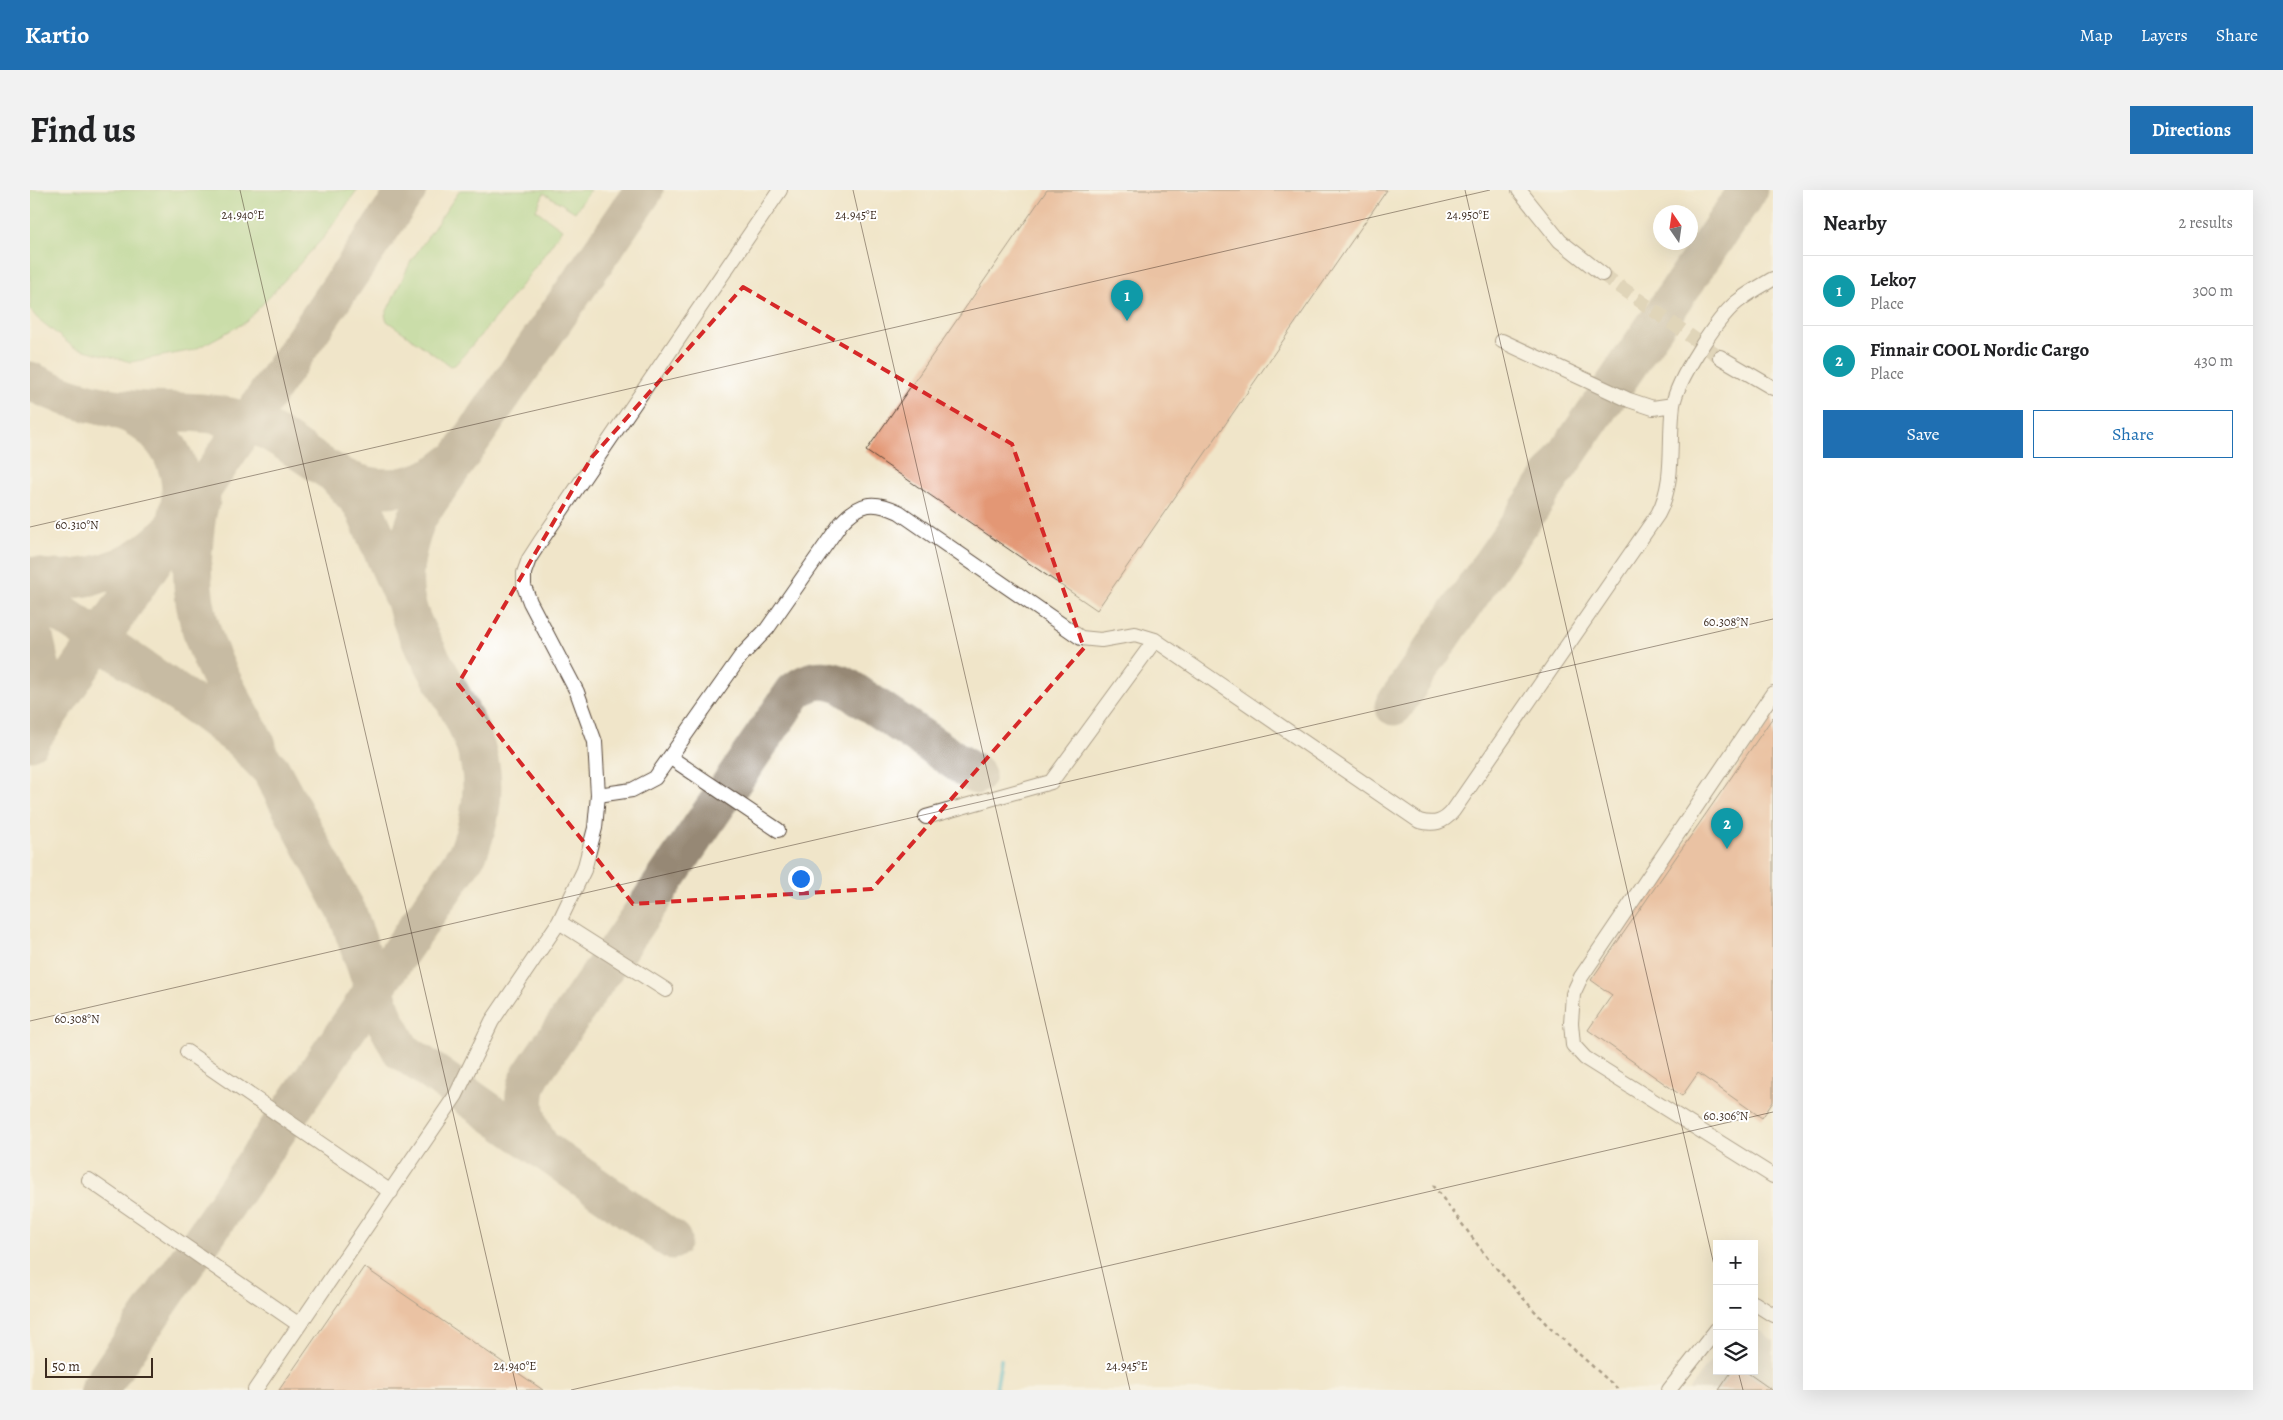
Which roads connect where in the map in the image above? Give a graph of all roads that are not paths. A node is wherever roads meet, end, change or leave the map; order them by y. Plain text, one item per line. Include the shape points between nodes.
1 (780, 190) edge
2 (1519, 190) edge
3 (1602, 274) tunnel mouth
4 (1773, 279) edge
5 (1502, 342) dead end
6 (1720, 357) tunnel mouth
7 (1773, 388) edge
8 (1673, 405) junction
9 (1156, 640) junction
10 (1773, 693) edge
11 (671, 758) junction
12 (598, 795) junction
13 (926, 817) dead end
14 (778, 830) dead end
15 (559, 922) junction
16 (666, 990) dead end
17 (187, 1052) dead end
18 (1773, 1176) edge
19 (89, 1180) dead end
20 (390, 1192) junction
21 (1758, 1306) edge
22 (1773, 1315) edge
23 (298, 1324) junction
24 (1715, 1330) edge
25 (254, 1390) edge
26 (1669, 1390) edge

1 - 12 lane via 540,542 524,573 524,586 530,602 588,718 595,742
2 - 3 lane via 1560,241
4 - 8 lane via 1738,301 1727,312 1682,378
5 - 8 lane via 1629,400 1653,408
6 - 7 lane
8 - 9 lane via 1667,498 1453,811 1440,822 1418,821
9 - 11 lane via 1135,634 1101,640 1081,638 899,512 884,505 861,506 842,523 767,629 741,656
9 - 13 lane via 1051,782
10 - 18 lane via 1581,977 1573,994 1571,1023 1573,1045 1585,1058
11 - 12 lane via 644,786
11 - 14 lane
12 - 15 lane via 584,870
15 - 16 lane
15 - 20 lane via 492,1021 456,1095
17 - 20 lane
19 - 23 lane
20 - 23 lane
21 - 22 lane
23 - 25 lane
24 - 26 lane

